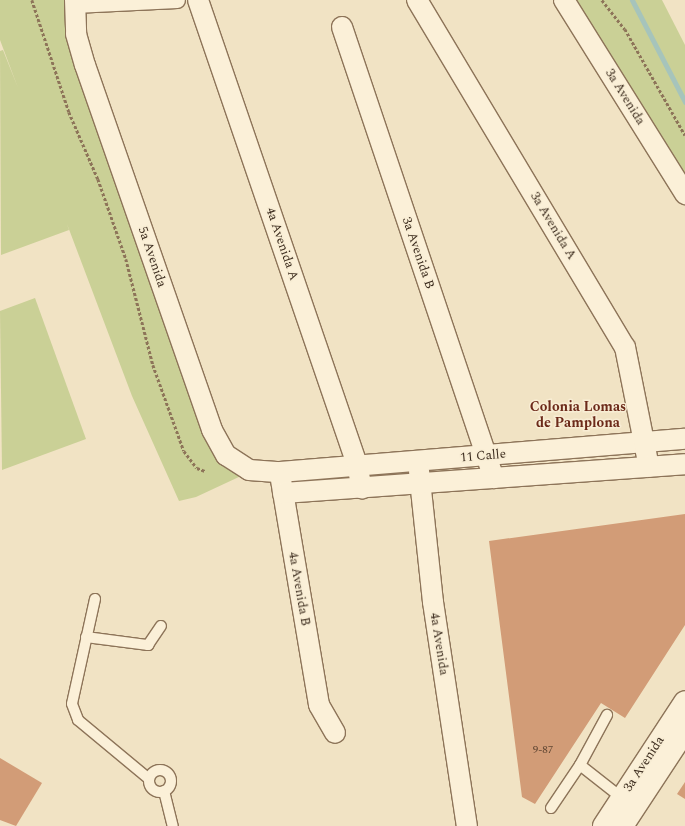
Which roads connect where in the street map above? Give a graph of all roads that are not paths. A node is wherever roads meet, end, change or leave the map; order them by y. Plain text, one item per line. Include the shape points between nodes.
1 (177, 0) edge
2 (198, 0) edge
3 (417, 0) edge
4 (564, 0) edge
5 (75, 2) edge
6 (342, 27) dead end
7 (685, 194) edge
8 (685, 439) edge
9 (645, 443) junction
10 (487, 456) junction
11 (419, 462) junction
12 (685, 464) edge
13 (357, 465) junction
14 (649, 467) junction
15 (280, 472) junction
16 (494, 478) junction
17 (420, 485) junction
18 (362, 488) junction
19 (282, 493) junction
20 (94, 599) dead end
21 (161, 626) dead end
22 (86, 636) junction
23 (685, 702) edge
24 (607, 715) dead end
25 (685, 730) edge
26 (335, 733) dead end
27 (580, 765) junction
28 (149, 779) junction
29 (164, 792) junction
30 (622, 798) junction
31 (551, 808) dead end
32 (173, 826) edge
33 (467, 826) edge
34 (604, 826) edge
35 (622, 826) edge

1 - 5 street
2 - 13 street, 4a Avenida A
3 - 9 street, 3a Avenida A via 625,346
4 - 7 street, 3a Avenida
5 - 15 street, 5a Avenida via 76,34 85,65 212,430 226,455 249,470
6 - 10 street, 3a Avenida B
8 - 9 street, 11 Calle
9 - 10 street, 11 Calle
9 - 14 street, 3a Avenida A
10 - 11 street, 11 Calle
10 - 16 street, 3a Avenida B
11 - 13 street, 11 Calle
11 - 17 street, 4a Avenida
12 - 14 street, 11 Calle
13 - 15 street, 11 Calle
13 - 18 street, 4a Avenida A
14 - 16 street, 11 Calle
15 - 19 street, 4a Avenida B
16 - 17 street, 11 Calle
17 - 18 street, 11 Calle
17 - 33 street, 4a Avenida via 433,602
18 - 19 street, 11 Calle
19 - 26 street, 4a Avenida B via 319,705
20 - 22 lane
21 - 22 lane via 148,645
22 - 28 lane via 72,704 78,720
23 - 30 street, 3a Avenida
24 - 27 lane
25 - 35 street, 3a Avenida
27 - 30 lane
27 - 31 lane
28 - 29 lane via 153,790
28 - 29 lane via 156,770 168,772 172,783
29 - 32 lane
30 - 34 street, 3a Avenida

